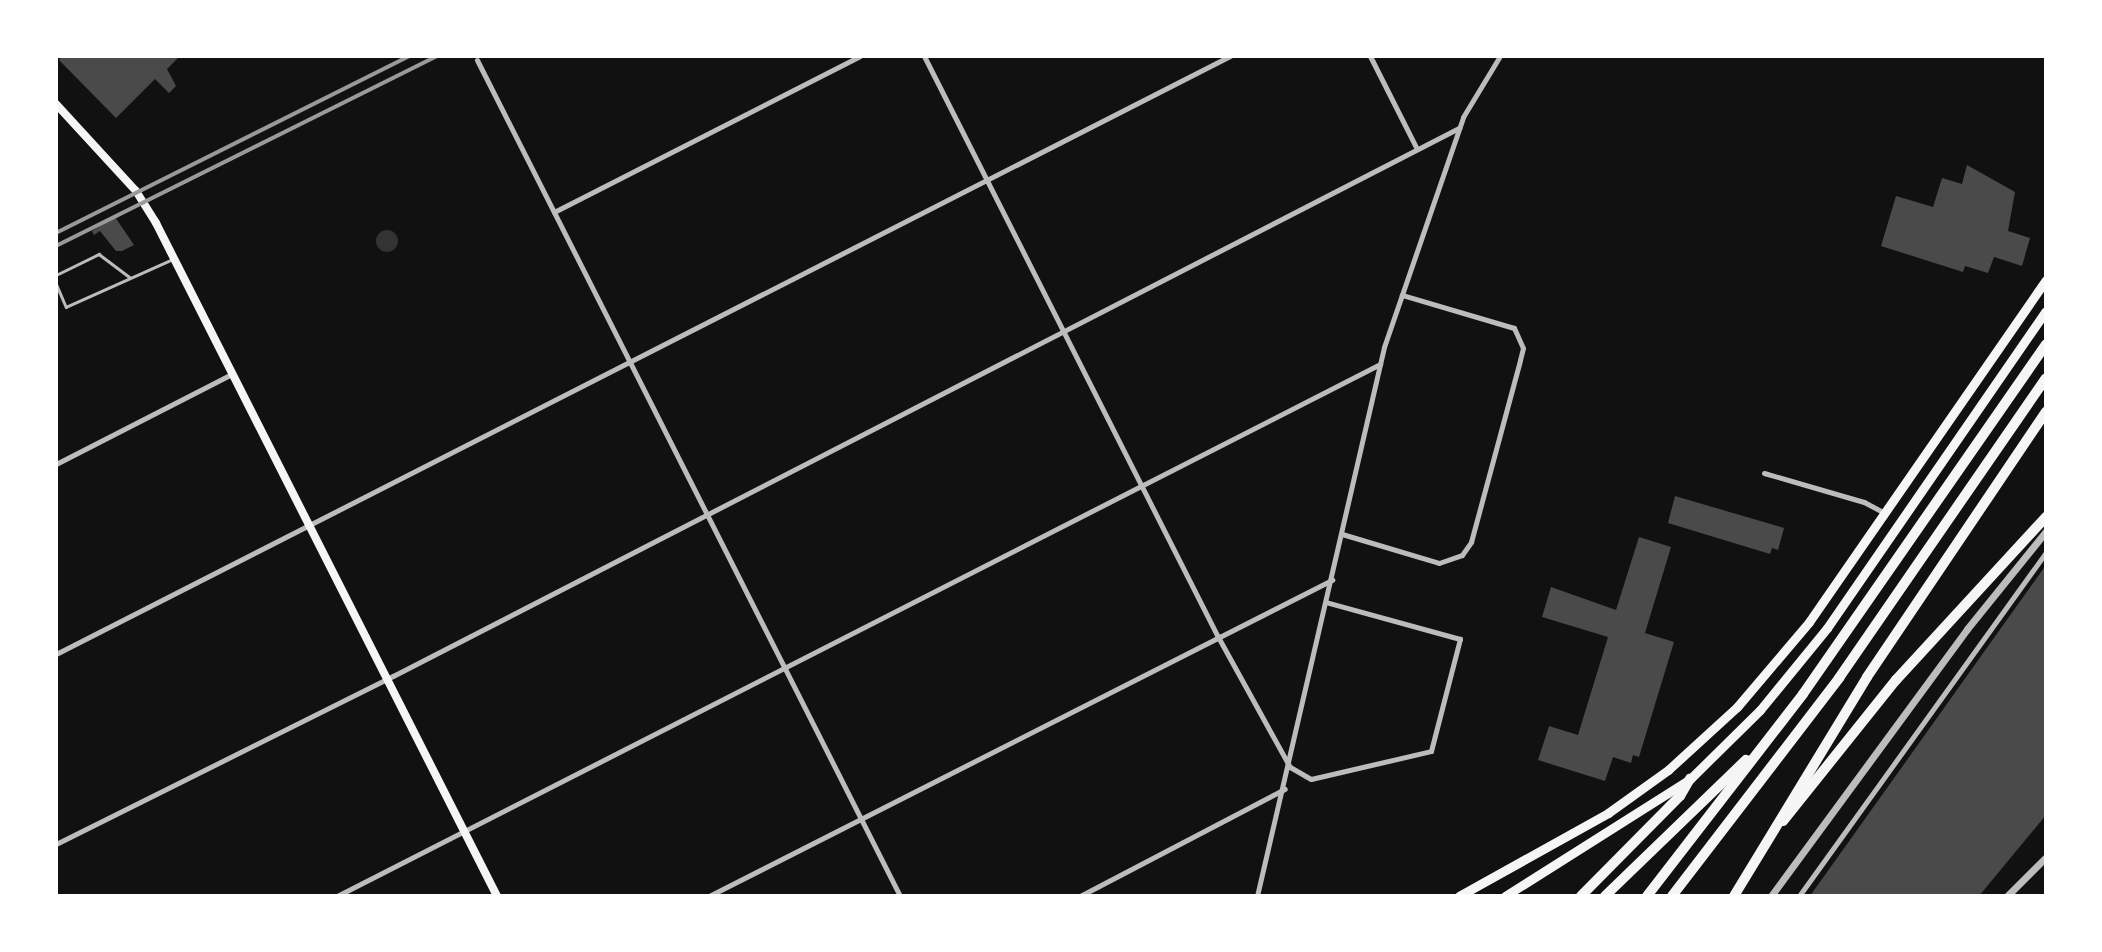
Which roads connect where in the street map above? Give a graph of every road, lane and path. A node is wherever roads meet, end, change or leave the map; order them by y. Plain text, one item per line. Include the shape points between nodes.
1 (860, 56) edge
2 (924, 56) edge
3 (1230, 56) edge
4 (1370, 56) edge
5 (1500, 56) edge
6 (477, 60) dead end
7 (56, 104) edge
8 (1459, 128) junction
9 (1417, 149) junction
10 (987, 181) junction
11 (554, 212) junction
12 (173, 259) junction
13 (56, 275) edge
14 (130, 277) junction
15 (2046, 279) edge
16 (56, 283) edge
17 (1402, 295) junction
18 (2046, 311) edge
19 (1063, 331) junction
20 (2046, 344) edge
21 (630, 361) junction
22 (1380, 364) junction
23 (232, 374) junction
24 (2046, 378) edge
25 (2046, 412) edge
26 (56, 464) edge
27 (1764, 473) dead end
28 (1141, 486) junction
29 (1885, 513) junction
30 (707, 515) junction
31 (2046, 517) edge
32 (308, 526) junction
33 (2046, 531) edge
34 (1342, 534) junction
35 (2046, 552) edge
36 (1332, 580) junction
37 (1326, 602) junction
38 (1217, 635) junction
39 (56, 654) edge
40 (783, 669) junction
41 (387, 679) junction
42 (1780, 724) junction
43 (1290, 767) junction
44 (1690, 779) junction
45 (1285, 789) junction
46 (860, 819) junction
47 (464, 832) junction
48 (1769, 837) junction
49 (56, 844) edge
50 (2046, 857) edge
51 (2037, 869) junction
52 (337, 896) edge
53 (497, 896) edge
54 (709, 896) edge
55 (900, 896) edge
56 (1080, 896) edge
57 (1257, 896) edge
58 (1459, 896) edge
59 (1505, 896) edge
60 (1581, 896) edge
61 (1605, 896) edge
62 (1647, 896) edge
63 (1672, 896) edge
64 (1734, 896) edge
65 (1771, 896) edge
66 (1799, 896) edge
67 (2007, 896) edge
68 (2015, 896) edge

1 - 11 street
2 - 10 street
3 - 10 street
4 - 9 street
5 - 8 street
6 - 11 street
7 - 12 main road via 136,191
8 - 9 street
8 - 17 street
9 - 19 street
10 - 19 street
10 - 21 street
11 - 21 street
12 - 14 lane
12 - 23 main road
13 - 14 lane via 99,254
14 - 16 lane via 66,307
15 - 29 main road
17 - 22 street
17 - 34 street via 1514,328 1523,348 1521,360 1471,542 1462,555 1439,563
18 - 44 main road via 1812,649 1760,710
19 - 28 street
19 - 30 street
20 - 42 highway
21 - 30 street
21 - 32 street
22 - 28 street
22 - 34 street
23 - 26 street
23 - 32 main road
24 - 63 highway via 1839,678
25 - 48 highway via 1908,614
27 - 29 street via 1864,502
28 - 38 street
28 - 40 street
29 - 58 main road via 1793,644 1710,733 1608,813
30 - 40 street
30 - 41 street
31 - 48 highway via 1889,688
32 - 39 street
32 - 41 main road
33 - 65 street via 1949,652
34 - 36 street
35 - 66 street
36 - 37 street
36 - 38 street
37 - 43 street
37 - 43 street via 1460,639 1431,751 1311,779
38 - 43 street
38 - 46 street
40 - 46 street
40 - 47 street
41 - 47 main road
41 - 49 street
42 - 61 highway
42 - 62 highway
43 - 45 street
44 - 59 main road
44 - 60 highway via 1680,796
45 - 56 street
45 - 57 street
46 - 54 street
46 - 55 street
47 - 52 street
47 - 53 main road
48 - 64 highway
50 - 51 street
51 - 67 street
51 - 68 street

